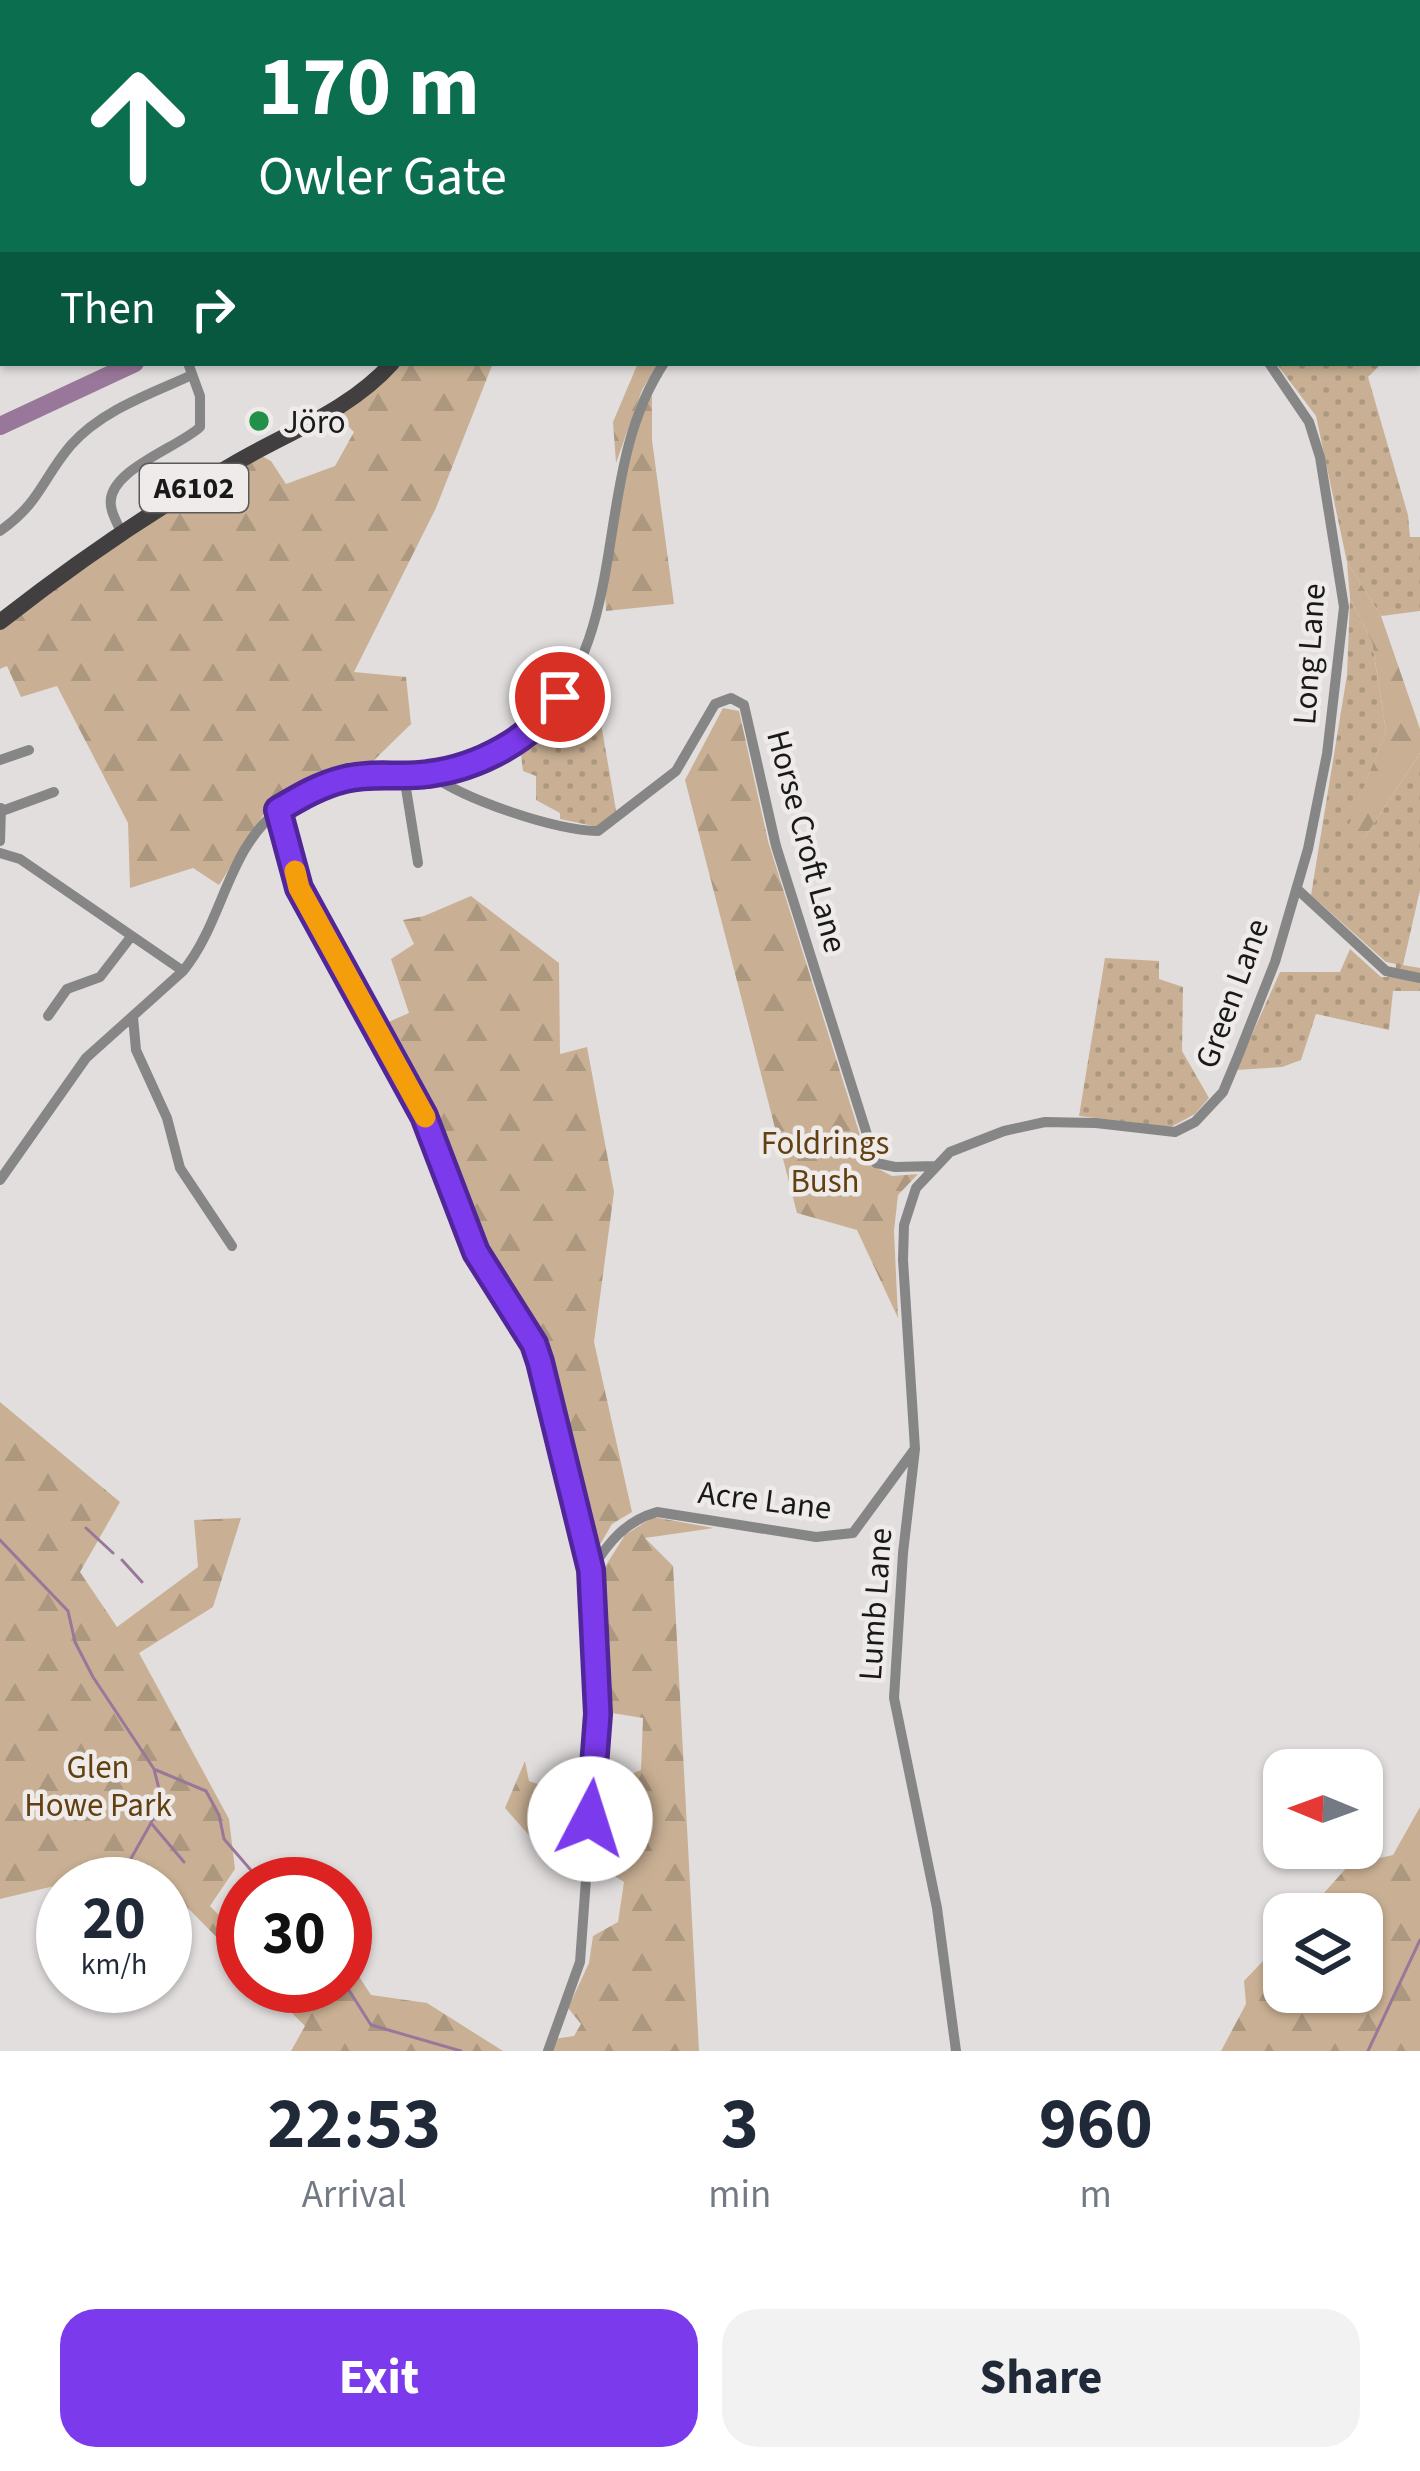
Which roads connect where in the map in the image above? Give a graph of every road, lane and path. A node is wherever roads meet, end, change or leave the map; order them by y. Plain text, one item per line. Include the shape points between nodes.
1 (388, 366) edge
2 (662, 366) edge
3 (1271, 366) edge
4 (190, 368) edge
5 (0, 531) edge
6 (122, 533) junction
7 (0, 622) edge
8 (29, 750) dead end
9 (0, 760) edge
10 (430, 774) junction
11 (404, 776) junction
12 (54, 792) dead end
13 (1, 808) edge
14 (278, 810) junction
15 (0, 841) edge
16 (0, 853) edge
17 (418, 862) dead end
18 (1297, 889) junction
19 (130, 938) junction
20 (183, 971) junction
21 (1420, 978) edge
22 (48, 1016) dead end
23 (133, 1017) junction
24 (936, 1166) junction
25 (0, 1180) edge
26 (232, 1246) dead end
27 (915, 1449) junction
28 (591, 1570) junction
29 (548, 2051) edge
30 (956, 2051) edge

1 - 6 main road, A6102 via 320,421
2 - 10 street via 630,430 595,627 575,672 524,736
3 - 18 street, Long Lane via 1309,422 1320,457 1344,608 1327,754
4 - 5 street via 95,424 70,446 34,503
4 - 6 street via 200,427 112,489
6 - 7 main road, A6102
8 - 9 street
10 - 11 street
10 - 24 street, Horse Croft Lane via 511,809 598,831 676,771 715,704 731,698 743,705 776,846 876,1163
11 - 14 street via 348,778
11 - 17 street
12 - 13 street
13 - 15 street
14 - 20 street via 246,850
14 - 28 street via 299,888 424,1116 476,1252 534,1344
16 - 19 street
18 - 21 street via 1386,971
18 - 24 street, Green Lane via 1223,1092 1195,1121 1175,1132 1045,1122 950,1152
19 - 20 street
19 - 22 street via 100,977 67,989
20 - 23 street
23 - 25 street via 86,1058
23 - 26 street via 136,1050 180,1168
24 - 27 street, Lumb Lane via 916,1188 904,1225
27 - 28 street, Acre Lane via 853,1533 816,1537 657,1512 620,1532
27 - 30 street, Lumb Lane via 894,1698 937,1908
28 - 29 street via 598,1714 580,1962

